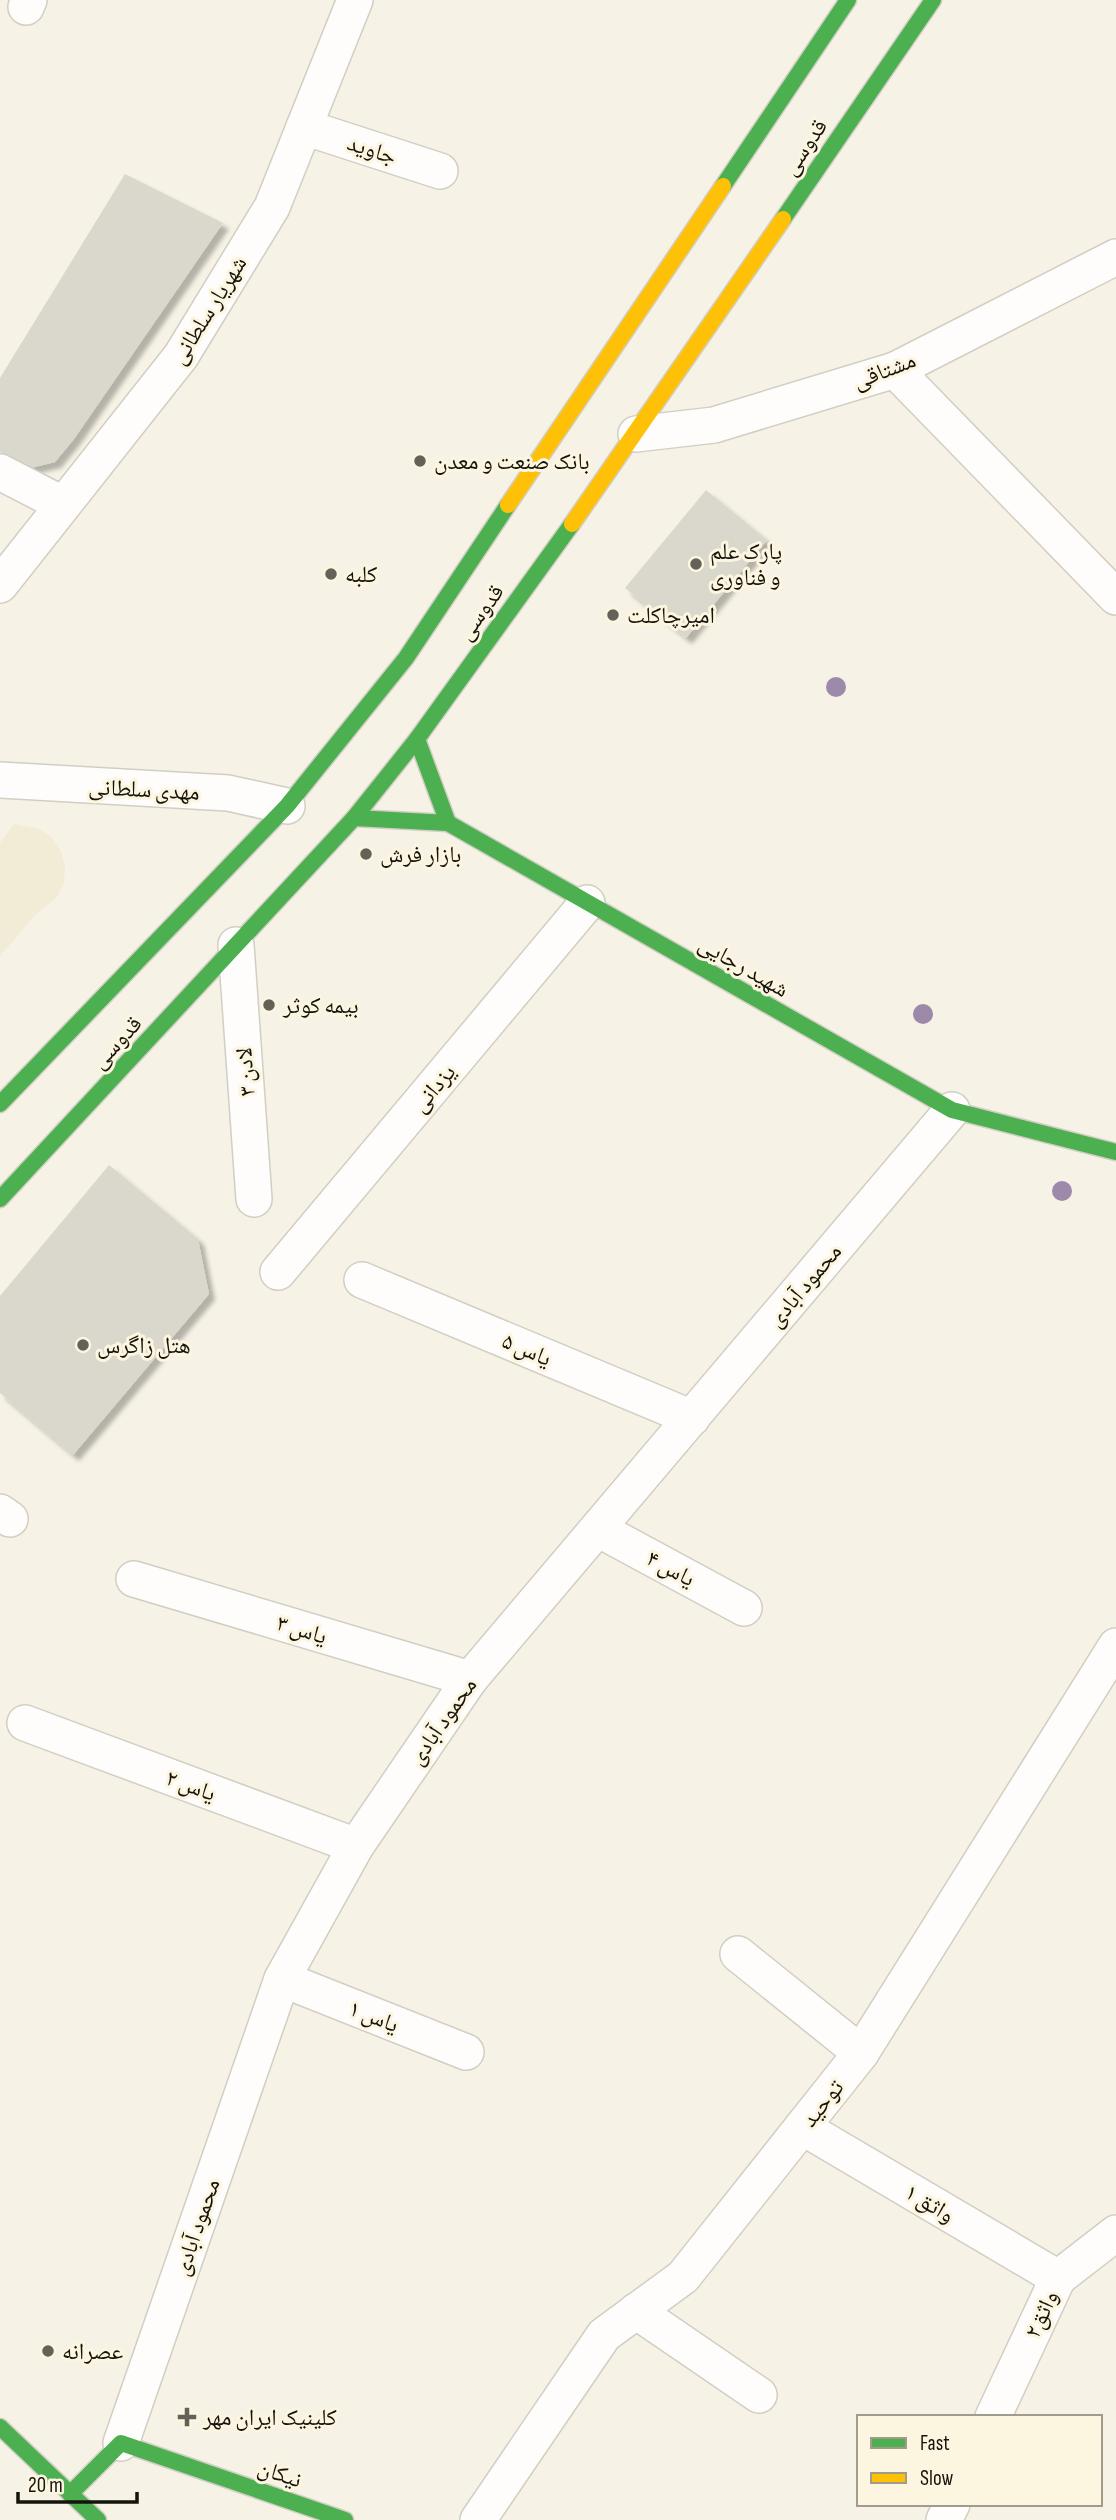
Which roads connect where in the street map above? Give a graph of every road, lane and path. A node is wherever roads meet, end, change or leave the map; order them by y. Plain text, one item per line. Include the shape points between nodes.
1 (355, 0) edge
2 (848, 0) edge
3 (933, 0) edge
4 (304, 127) junction
5 (440, 171) dead end
6 (1116, 257) edge
7 (895, 370) junction
8 (636, 435) junction
9 (0, 472) edge
10 (62, 504) junction
11 (0, 585) edge
12 (1116, 597) edge
13 (418, 739) junction
14 (2, 785) edge
15 (287, 806) junction
16 (354, 818) junction
17 (448, 823) junction
18 (587, 904) junction
19 (236, 945) junction
20 (0, 1104) edge
21 (952, 1110) junction
22 (1116, 1152) edge
23 (0, 1199) edge
24 (254, 1199) dead end
25 (278, 1272) dead end
26 (362, 1280) dead end
27 (692, 1418) junction
28 (598, 1529) junction
29 (134, 1579) dead end
30 (744, 1608) dead end
31 (1116, 1646) edge
32 (470, 1679) junction
33 (25, 1723) dead end
34 (356, 1846) junction
35 (738, 1954) dead end
36 (282, 1979) junction
37 (466, 2052) dead end
38 (861, 2053) junction
39 (802, 2127) junction
40 (1116, 2233) edge
41 (1058, 2278) junction
42 (636, 2311) junction
43 (760, 2395) dead end
44 (994, 2415) edge
45 (0, 2427) edge
46 (121, 2443) junction
47 (70, 2494) junction
48 (98, 2520) edge
49 (345, 2520) edge
50 (478, 2520) edge

1 - 4 street, شهریار سلطانی
2 - 15 main road, قدوسی via 405,659
3 - 8 main road, قدوسی
4 - 5 street, جاوید
4 - 10 street, شهریار سلطانی via 272,207 181,356
6 - 7 street, مشتاقی
7 - 8 street, مشتاقی via 714,425
7 - 12 street
8 - 13 main road, قدوسی
9 - 10 street
10 - 11 street, شهریار سلطانی
13 - 16 main road, قدوسی
13 - 17 main road
14 - 15 street, مهدی سلطانی via 228,793
15 - 20 main road, قدوسی
16 - 17 main road, شهید رجایی
16 - 19 main road, قدوسی
17 - 18 main road, شهید رجایی
18 - 21 main road, شهید رجایی
18 - 25 street, یزدانی
19 - 23 main road, قدوسی
19 - 24 street, لادن ۳
21 - 22 main road, شهید رجایی
21 - 27 street, محمود آبادی
26 - 27 street, یاس ۵
27 - 28 street, محمود آبادی
28 - 30 street, یاس ۴
28 - 32 street, محمود آبادی
29 - 32 street, یاس ۳
31 - 38 street, توحید
32 - 34 street, محمود آبادی
33 - 34 street, یاس ۲
34 - 36 street, محمود آبادی
35 - 38 street
36 - 37 street, یاس ۱
36 - 46 street, محمود آبادی
38 - 39 street, توحید
39 - 41 street, واثق ۱
39 - 42 street, توحید via 683,2277
40 - 41 street, واثق۲
41 - 44 street, واثق۲
42 - 43 street
42 - 50 street, توحید via 604,2335
45 - 47 main road
46 - 47 main road
46 - 49 main road, نیکان
47 - 48 main road

